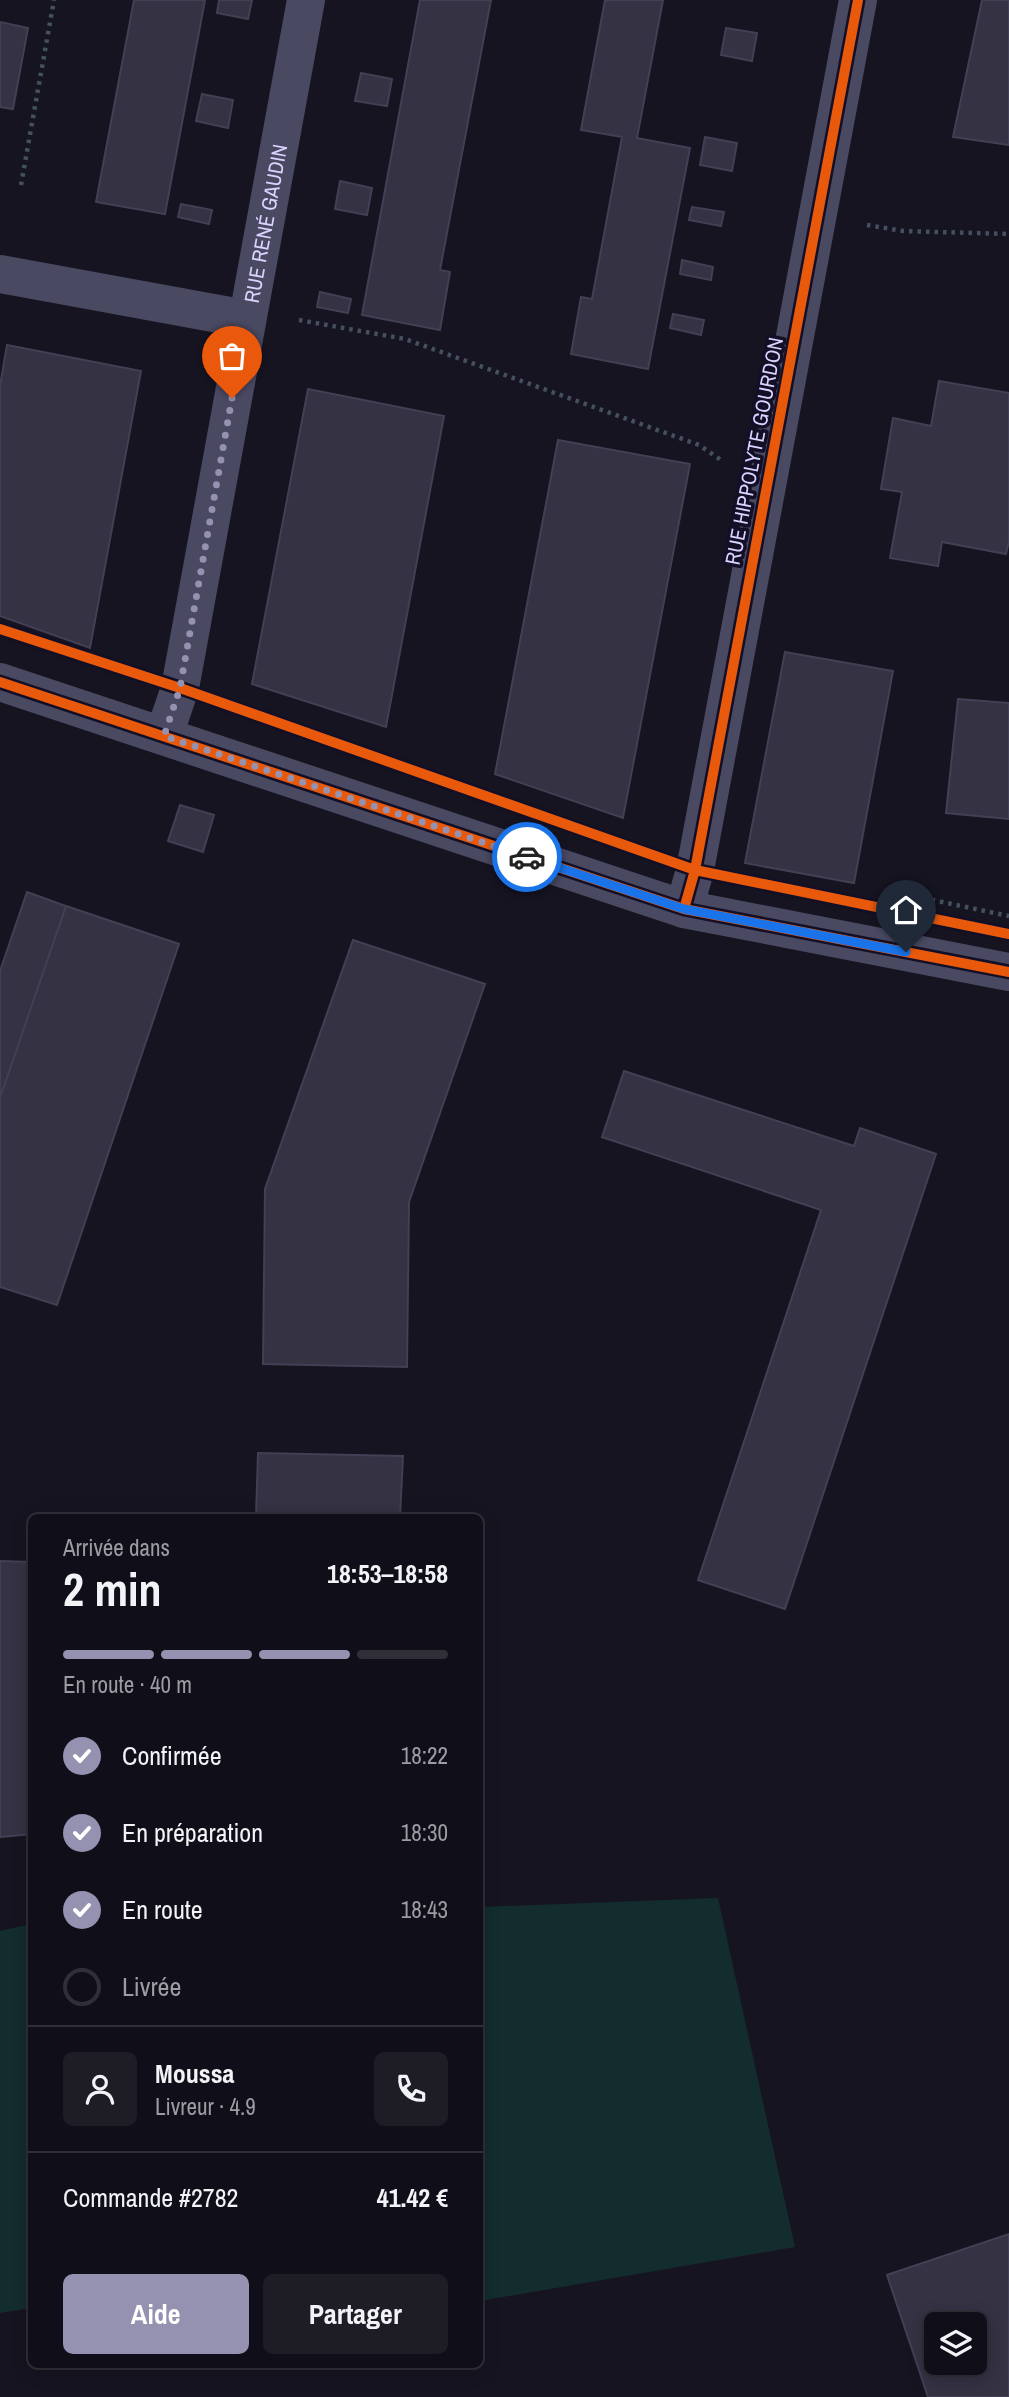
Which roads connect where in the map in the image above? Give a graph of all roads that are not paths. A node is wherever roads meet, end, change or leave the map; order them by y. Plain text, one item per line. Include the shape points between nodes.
1 (306, 0) edge
2 (858, 0) edge
3 (0, 274) edge
4 (246, 319) junction
5 (0, 682) edge
6 (164, 736) junction
7 (684, 909) junction
8 (1009, 972) edge

1 - 4 street, RUE RENÉ GAUDIN
2 - 7 street, RUE HIPPOLYTE GOURDON
3 - 4 street
4 - 6 street, RUE RENÉ GAUDIN via 180,688
5 - 6 street
6 - 7 street
7 - 8 street

